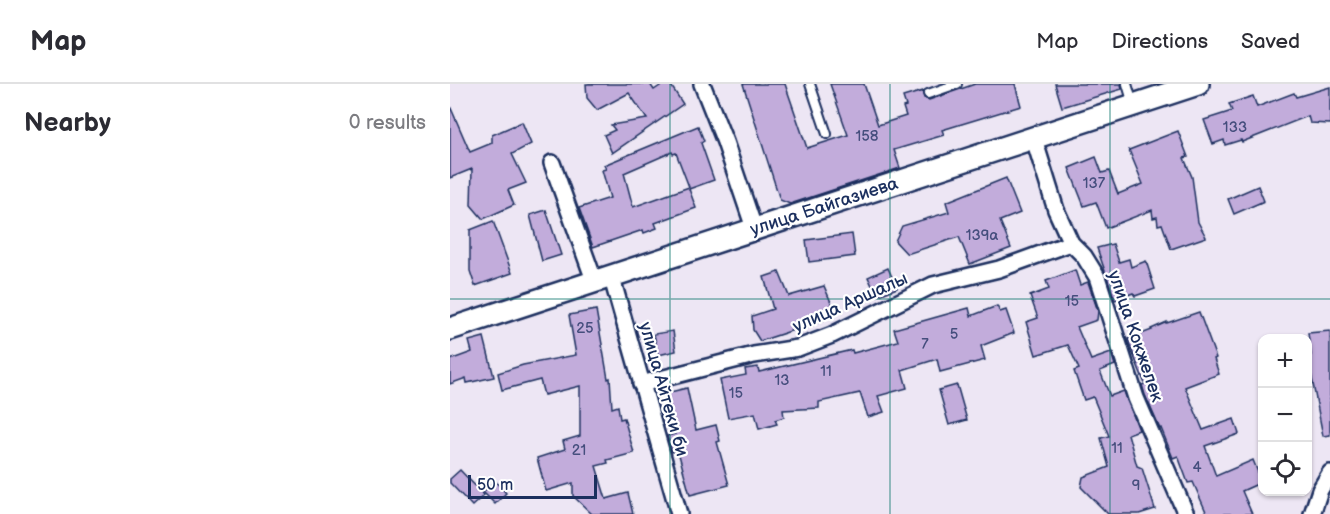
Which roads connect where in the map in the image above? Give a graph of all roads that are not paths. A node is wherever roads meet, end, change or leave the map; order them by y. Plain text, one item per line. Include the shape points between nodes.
1 (702, 84) edge
2 (810, 84) edge
3 (957, 84) edge
4 (1127, 84) edge
5 (1198, 84) edge
6 (928, 94) dead end
7 (1133, 106) junction
8 (827, 134) dead end
9 (1034, 139) junction
10 (552, 163) dead end
11 (754, 228) junction
12 (1071, 243) junction
13 (603, 278) junction
14 (450, 328) edge
15 (641, 384) junction
16 (1330, 473) edge
17 (679, 514) edge
18 (1186, 514) edge
19 (1312, 514) edge

1 - 11 street
2 - 8 lane
3 - 6 lane
4 - 7 lane
5 - 7 main road, улица Байгазиева
7 - 9 main road, улица Байгазиева
9 - 11 main road, улица Байгазиева
9 - 12 street, улица Кокжелек via 1056,210
10 - 13 street, улица Айтеки би
11 - 13 main road, улица Байгазиева
12 - 15 street, улица Аршалы via 999,269 933,285 798,348 754,355
12 - 18 street, улица Кокжелек via 1097,277 1136,398
13 - 14 main road, улица Байгазиева
13 - 15 street, улица Айтеки би
15 - 17 street, улица Айтеки би
16 - 19 street

